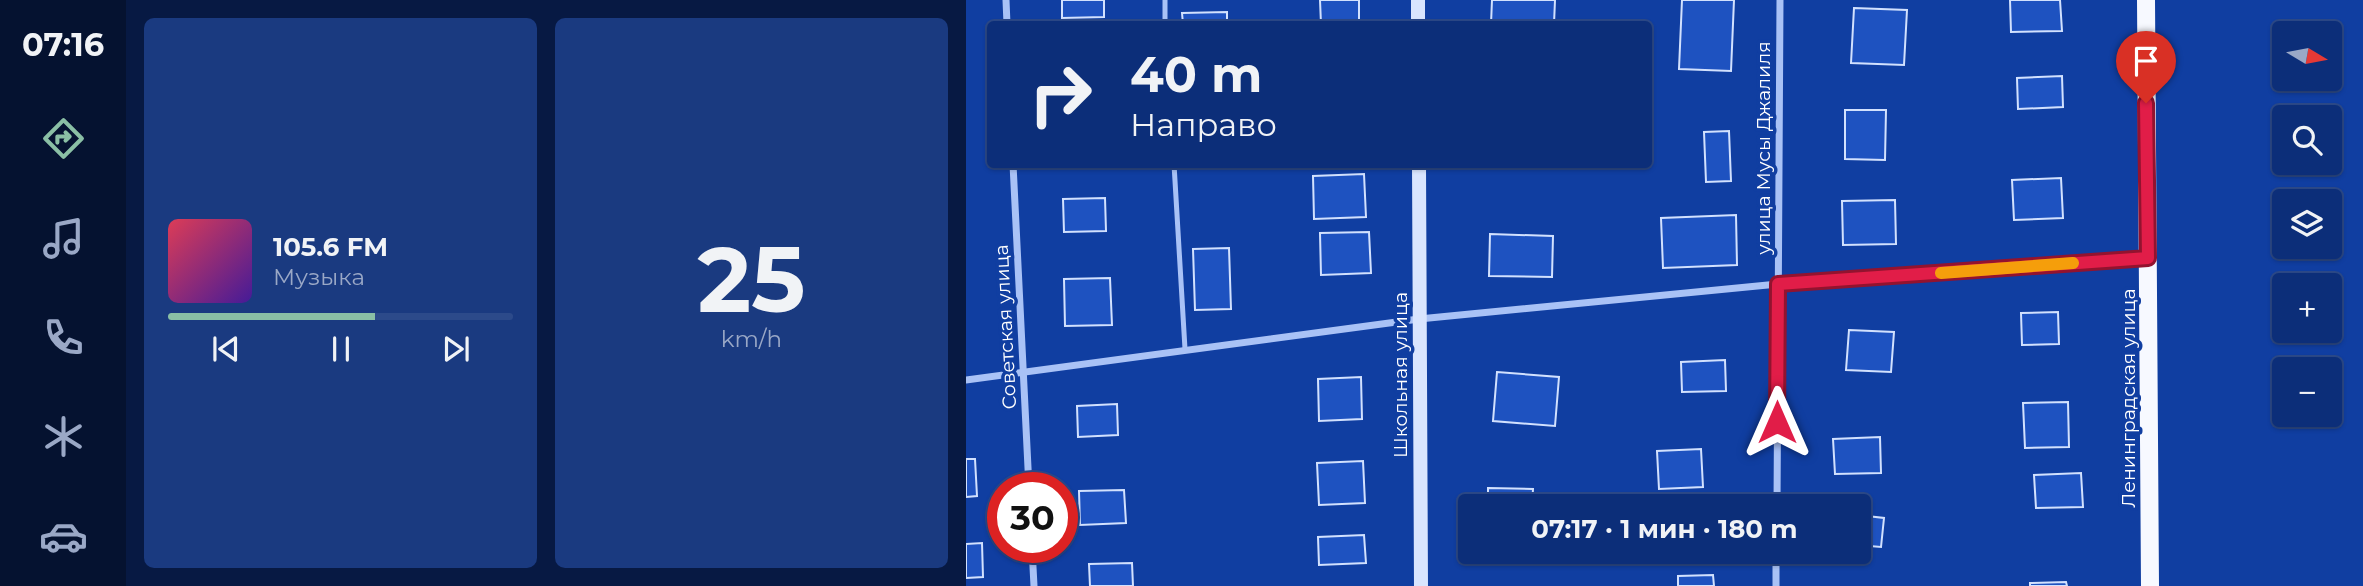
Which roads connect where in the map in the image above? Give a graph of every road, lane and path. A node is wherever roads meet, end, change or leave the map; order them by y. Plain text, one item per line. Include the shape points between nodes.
1 (1006, 0) edge
2 (1165, 0) edge
3 (1418, 0) edge
4 (1780, 0) edge
5 (2146, 0) edge
6 (1007, 21) edge
7 (1165, 21) edge
8 (1418, 21) edge
9 (1013, 168) edge
10 (1174, 168) edge
11 (1419, 168) edge
12 (2148, 258) junction
13 (1778, 284) junction
14 (1419, 319) junction
15 (1185, 349) junction
16 (1022, 374) junction
17 (966, 380) edge
18 (1027, 472) edge
19 (1777, 494) edge
20 (1033, 563) edge
21 (1776, 564) edge
22 (1034, 586) edge
23 (1421, 586) edge
24 (1776, 586) edge
25 (2150, 586) edge

1 - 6 street
2 - 7 lane
3 - 8 street
4 - 13 street, улица Мусы Джалиля
5 - 12 main road, Ленинградская улица
9 - 16 street, Советская улица
10 - 15 lane
11 - 14 street, Школьная улица
12 - 13 street
12 - 25 main road, Ленинградская улица
13 - 14 street
13 - 19 street, улица Мусы Джалиля
14 - 15 street
14 - 23 street, Школьная улица
15 - 16 street
16 - 17 street
16 - 18 street, Советская улица
20 - 22 street
21 - 24 street

